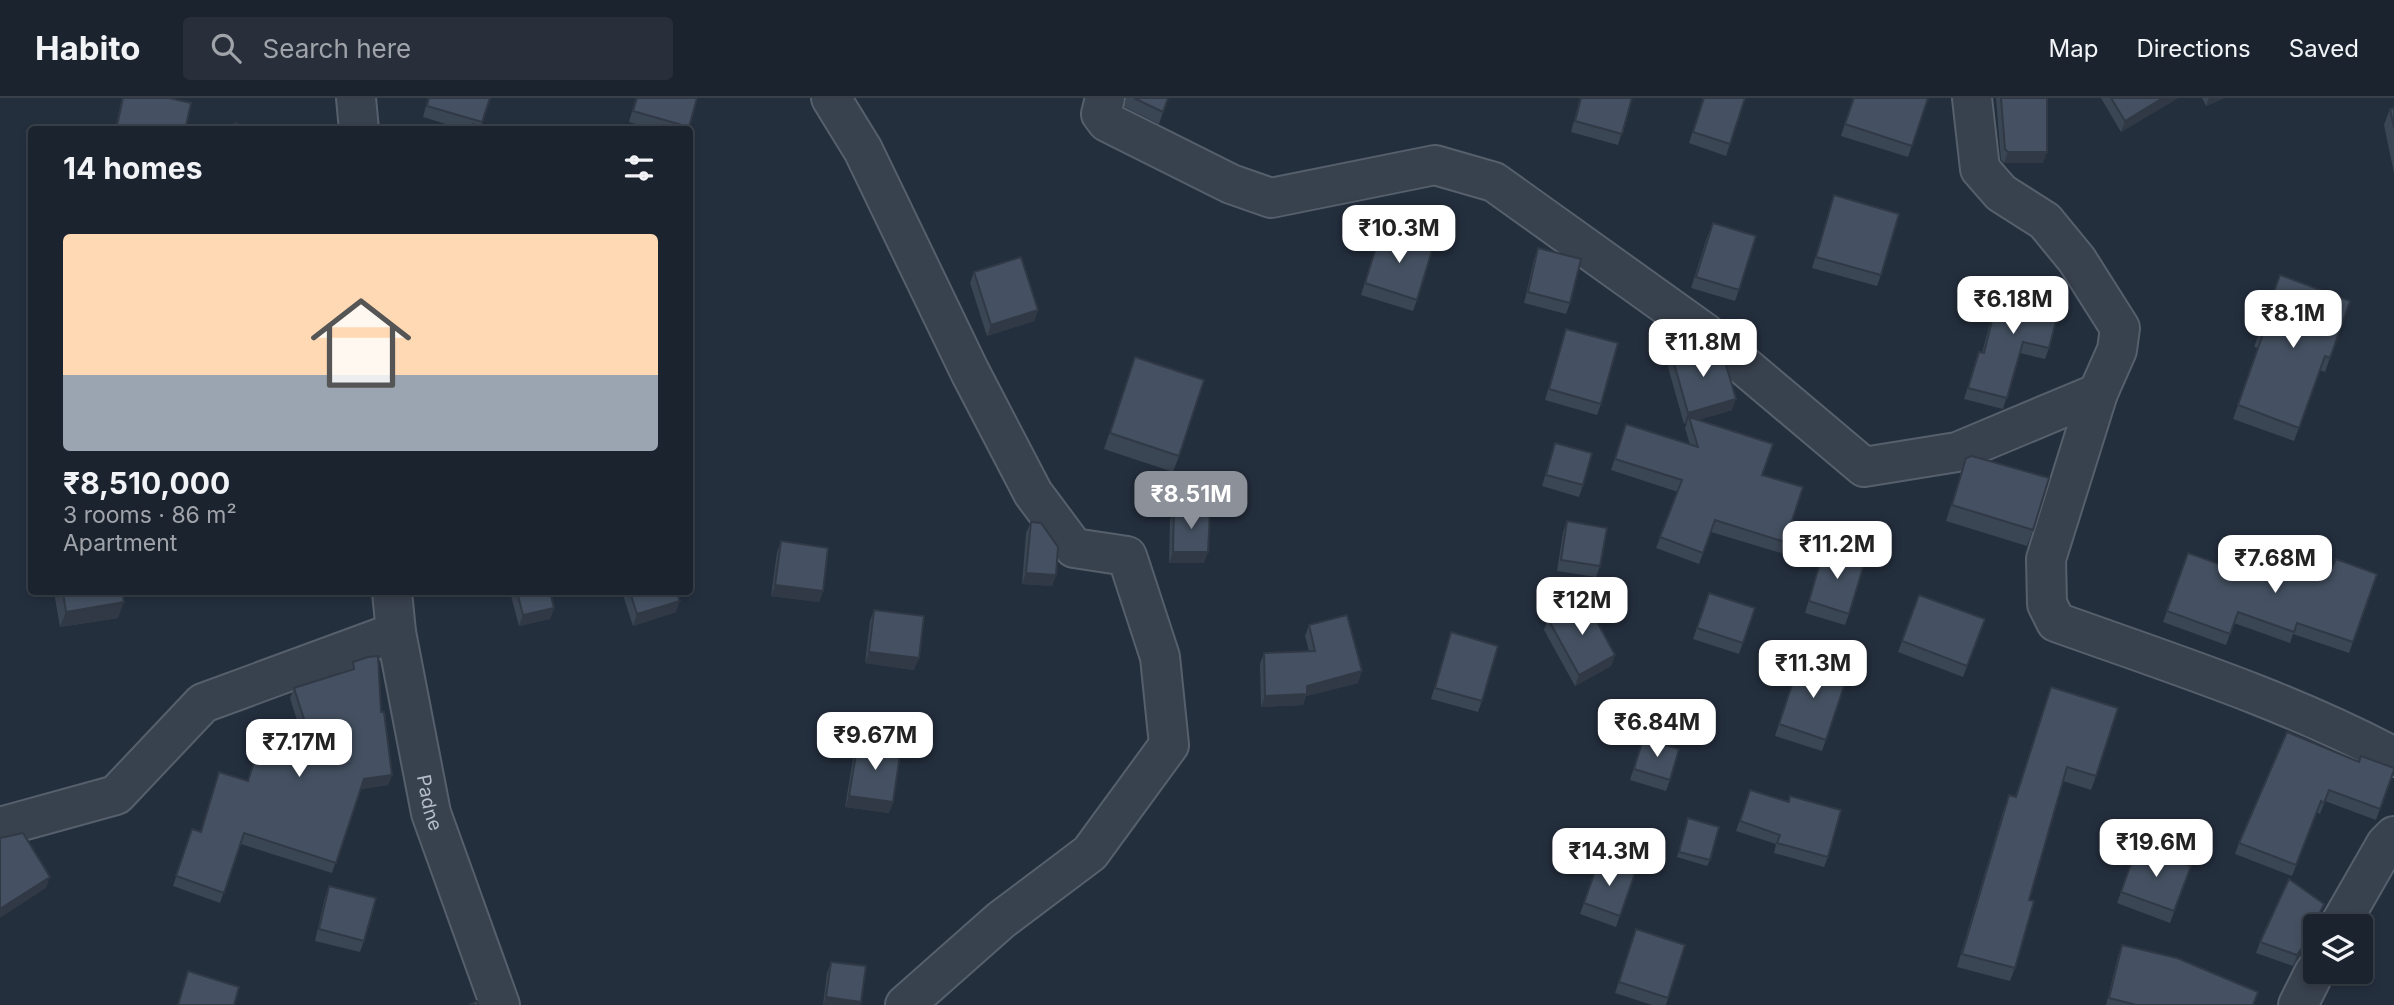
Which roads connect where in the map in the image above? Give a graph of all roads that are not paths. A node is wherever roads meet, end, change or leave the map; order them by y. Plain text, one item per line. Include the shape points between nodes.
1 (356, 98) edge
2 (831, 98) edge
3 (1105, 98) edge
4 (1972, 98) edge
5 (359, 126) edge
6 (2098, 393) junction
7 (392, 595) edge
8 (397, 632) junction
9 (2394, 757) edge
10 (0, 827) edge
11 (2394, 836) edge
12 (2346, 914) edge
13 (2308, 984) edge
14 (500, 1005) edge
15 (905, 1005) edge
16 (2298, 1005) edge

1 - 5 street
2 - 15 street via 863,150 1033,493 1073,548 1127,556 1160,657 1169,745 1090,853 1002,920
3 - 6 street via 1101,114 1107,122 1231,184 1271,198 1435,165 1494,182 1705,333 1864,467 1957,452
4 - 6 street via 1980,169 2001,193 2045,221 2077,260 2120,328 2117,350
6 - 9 street via 2046,559 2048,604 2056,622 2254,694
7 - 8 street, Padne
8 - 10 street via 203,703 116,795
8 - 14 street, Padne via 431,813
11 - 12 street
13 - 16 street

